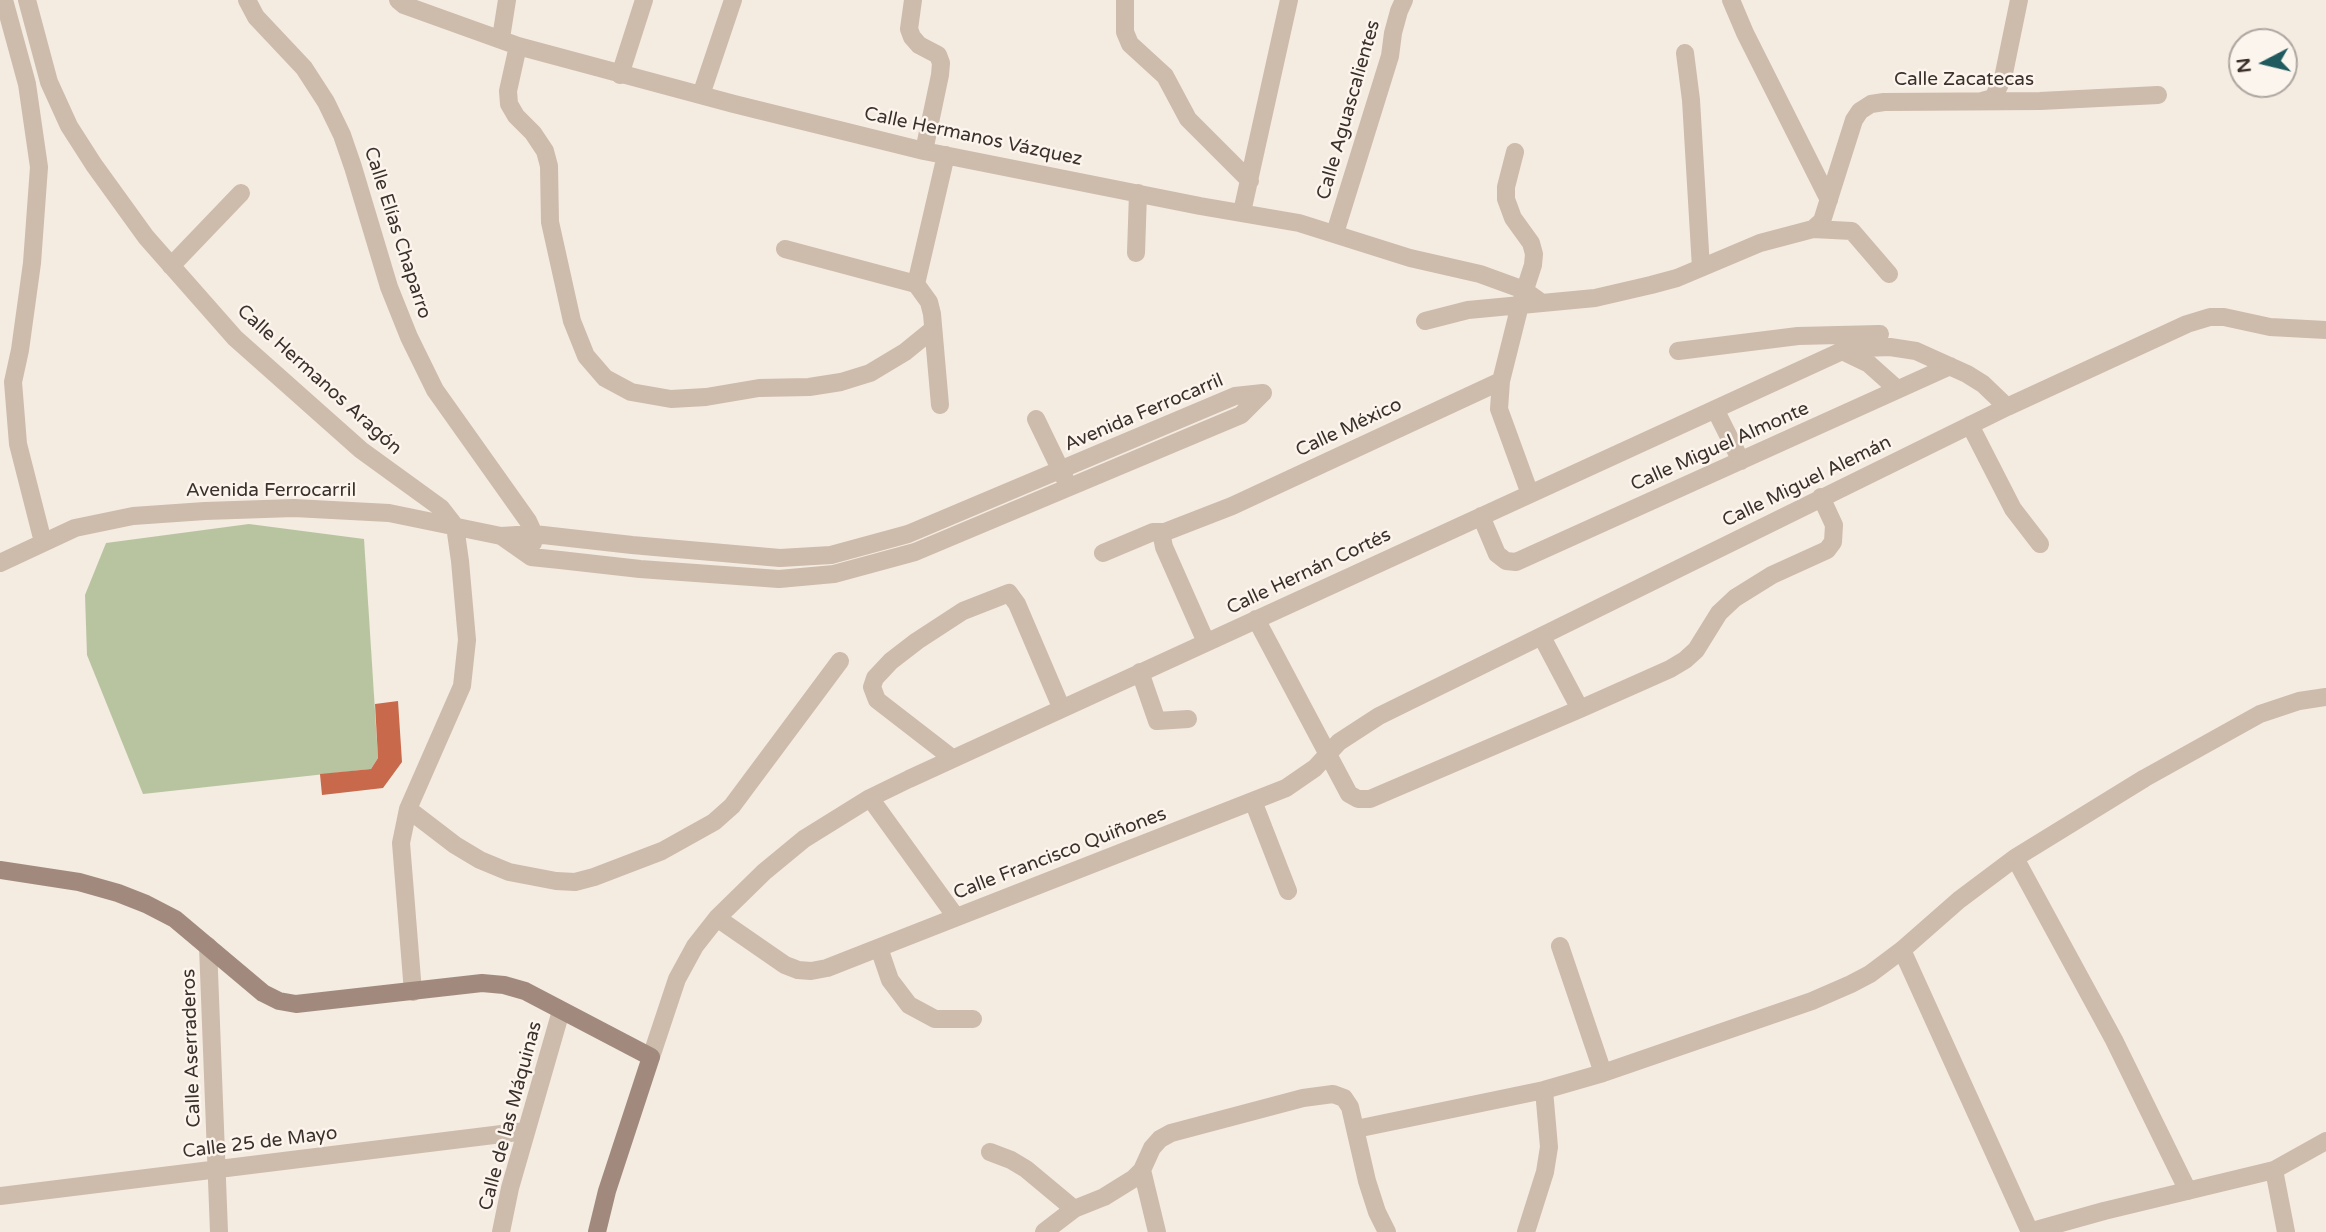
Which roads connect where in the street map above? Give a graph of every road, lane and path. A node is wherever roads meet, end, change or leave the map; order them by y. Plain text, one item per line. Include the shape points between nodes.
1 (4, 0) edge
2 (27, 0) edge
3 (398, 0) edge
4 (507, 0) edge
5 (644, 0) edge
6 (733, 0) edge
7 (913, 0) edge
8 (1125, 0) edge
9 (1289, 0) edge
10 (1405, 0) edge
11 (1731, 0) edge
12 (2019, 0) edge
13 (247, 1) edge
14 (501, 38) junction
15 (518, 46) junction
16 (1685, 53) dead end
17 (620, 75) junction
18 (2158, 94) dead end
19 (701, 95) junction
20 (1982, 101) junction
21 (924, 151) junction
22 (1515, 152) dead end
23 (946, 155) junction
24 (1250, 181) junction
25 (241, 193) dead end
26 (1138, 194) junction
27 (1829, 200) junction
28 (1242, 212) junction
29 (1813, 229) junction
30 (1335, 233) junction
31 (785, 249) dead end
32 (1136, 253) dead end
33 (171, 266) junction
34 (1701, 268) junction
35 (1889, 274) dead end
36 (916, 284) junction
37 (1522, 297) junction
38 (1424, 321) dead end
39 (932, 330) junction
40 (2326, 330) edge
41 (1880, 334) dead end
42 (1798, 336) junction
43 (1678, 351) dead end
44 (1842, 351) junction
45 (1820, 360) junction
46 (1950, 366) junction
47 (1501, 381) junction
48 (1897, 389) junction
49 (940, 405) dead end
50 (2007, 407) junction
51 (1715, 409) junction
52 (1036, 419) dead end
53 (1970, 425) junction
54 (1741, 461) junction
55 (1064, 478) junction
56 (1530, 494) junction
57 (1821, 497) junction
58 (1481, 516) junction
59 (455, 526) junction
60 (1165, 532) junction
61 (534, 534) junction
62 (501, 536) junction
63 (43, 542) junction
64 (2040, 544) dead end
65 (858, 549) junction
66 (1103, 553) dead end
67 (531, 556) junction
68 (0, 563) edge
69 (863, 568) junction
70 (1256, 620) junction
71 (1542, 637) junction
72 (1206, 642) junction
73 (840, 661) dead end
74 (1140, 672) junction
75 (2326, 697) edge
76 (1061, 707) junction
77 (1580, 709) junction
78 (1188, 719) dead end
79 (1327, 754) junction
80 (952, 758) junction
81 (870, 798) junction
82 (1253, 801) junction
83 (408, 809) junction
84 (2015, 858) junction
85 (0, 870) edge
86 (1288, 891) dead end
87 (956, 917) junction
88 (717, 918) junction
89 (208, 946) junction
90 (1560, 946) dead end
91 (879, 948) junction
92 (1902, 950) junction
93 (412, 992) junction
94 (561, 1011) junction
95 (973, 1019) dead end
96 (651, 1057) junction
97 (1603, 1073) junction
98 (1544, 1090) junction
99 (1356, 1129) junction
100 (526, 1131) junction
101 (2326, 1141) edge
102 (990, 1152) dead end
103 (218, 1169) junction
104 (1142, 1170) junction
105 (2274, 1170) junction
106 (2188, 1191) junction
107 (0, 1196) edge
108 (1074, 1209) junction
109 (219, 1232) edge
110 (501, 1232) edge
111 (597, 1232) edge
112 (1044, 1232) edge
113 (1157, 1232) edge
114 (1387, 1232) edge
115 (1526, 1232) edge
116 (2029, 1232) edge
117 (2286, 1232) edge

1 - 63 street via 27,84 39,167 32,263 13,383 18,444
2 - 33 street, Calle Hermanos Aragón via 49,82 69,126 122,205
3 - 14 street, Calle Hermanos Vázquez
4 - 14 street
5 - 17 street
6 - 19 street
7 - 21 street via 912,37 938,55 941,63
8 - 24 street via 1125,32 1130,44 1165,76 1188,119
9 - 24 street
10 - 30 street, Calle Aguascalientes
11 - 27 street
12 - 20 street via 2003,78 1993,98
13 - 61 street, Calle Elías Chaparro via 256,18 304,68 326,102 342,135 409,337 435,390
14 - 15 street, Calle Hermanos Vázquez
15 - 17 street, Calle Hermanos Vázquez
15 - 39 street via 509,104 545,151 551,222 572,321 586,356 605,378 631,392 671,399 809,387 870,373
16 - 34 street
17 - 19 street, Calle Hermanos Vázquez
18 - 20 street, Calle Zacatecas
19 - 21 street, Calle Hermanos Vázquez
20 - 27 street, Calle Zacatecas via 1884,102 1860,111
21 - 23 street, Calle Hermanos Vázquez
22 - 37 street via 1506,199 1534,254
23 - 26 street, Calle Hermanos Vázquez
23 - 36 street
24 - 28 street
25 - 33 street
26 - 28 street, Calle Hermanos Vázquez
26 - 32 street
27 - 29 street, Calle Zacatecas via 1822,221
28 - 30 street, Calle Hermanos Vázquez
29 - 34 street, Calle Hermanos Vázquez via 1760,243
29 - 35 street, Calle Hermanos Vázquez via 1852,232
30 - 37 street, Calle Hermanos Vázquez via 1410,258 1480,274
31 - 36 street
33 - 59 street, Calle Hermanos Aragón via 272,372 361,450 441,508
34 - 37 street, Calle Hermanos Vázquez via 1595,298 1542,303
36 - 39 street via 929,302
37 - 38 street
37 - 47 street
39 - 49 street
40 - 50 street, Calle Miguel Alemán via 2210,317
41 - 42 street
42 - 43 street
42 - 45 street
44 - 45 street, Calle Hernán Cortés
44 - 46 street, Calle Hernán Cortés via 1916,351
44 - 48 street via 1869,364
45 - 51 street, Calle Hernán Cortés
46 - 48 street, Calle Miguel Almonte
46 - 50 street, Calle Hernán Cortés via 1983,384
47 - 56 street via 1499,409
47 - 60 street, Calle México via 1232,506
48 - 54 street, Calle Miguel Almonte
50 - 53 street, Calle Miguel Alemán
51 - 54 street
51 - 56 street, Calle Hernán Cortés
52 - 55 street
53 - 57 street, Calle Miguel Alemán
53 - 64 street via 2013,509
54 - 58 street, Calle Miguel Almonte via 1516,562 1497,554
55 - 55 street, Avenida Ferrocarril via 1241,415 1263,393 1235,396
55 - 65 street, Avenida Ferrocarril
55 - 69 street, Avenida Ferrocarril via 915,552
56 - 58 street, Calle Hernán Cortés
57 - 71 street, Calle Miguel Alemán
57 - 77 street via 1834,525 1833,542 1827,550 1735,598 1685,660
58 - 70 street, Calle Hernán Cortés
59 - 62 street, Avenida Ferrocarril
59 - 63 street, Avenida Ferrocarril via 389,513 205,510 132,516 75,528
59 - 83 street via 467,640 462,686
60 - 66 street, Calle México via 1153,532
60 - 72 street via 1164,547
61 - 62 street, Avenida Ferrocarril
61 - 65 street, Avenida Ferrocarril via 780,558
61 - 67 street
62 - 67 street, Avenida Ferrocarril
63 - 68 street, Avenida Ferrocarril
65 - 69 street
67 - 69 street, Avenida Ferrocarril via 779,579
70 - 72 street, Calle Hernán Cortés
70 - 79 street
71 - 77 street
71 - 79 street, Calle Miguel Alemán via 1379,716
72 - 74 street, Calle Hernán Cortés
73 - 83 street via 732,806 714,822 662,851 594,877 556,881 509,872 455,845
74 - 76 street, Calle Hernán Cortés
74 - 78 street via 1157,721
75 - 84 street via 2260,714
76 - 80 street, Calle Hernán Cortés
76 - 80 street via 1009,593 963,611 891,661 872,687 877,700
77 - 79 street via 1370,799 1349,794
79 - 82 street, Calle Francisco Quiñones via 1301,779
80 - 81 street, Calle Hernán Cortés
81 - 87 street
81 - 88 street, Calle Hernán Cortés via 803,839
82 - 86 street
82 - 87 street, Calle Francisco Quiñones
83 - 93 street via 401,844
84 - 92 street
84 - 106 street via 2114,1040
85 - 89 street via 118,893 175,919
87 - 91 street, Calle Francisco Quiñones
88 - 91 street, Calle Francisco Quiñones via 798,970 827,968
88 - 96 street, Calle Hernán Cortés via 677,979
89 - 93 street via 279,1001 296,1004
89 - 103 street, Calle Aserraderos
90 - 97 street
91 - 95 street via 890,979 909,1005 934,1019
92 - 97 street via 1870,974 1812,1001
92 - 116 street
93 - 94 street via 482,983 504,985
94 - 96 street
94 - 100 street, Calle de las Máquinas
96 - 111 street
97 - 98 street
98 - 99 street
98 - 115 street via 1549,1147
99 - 104 street via 1344,1098 1333,1094 1303,1098 1171,1133 1152,1147
99 - 114 street via 1367,1181
100 - 103 street, Calle 25 de Mayo
100 - 110 street, Calle de las Máquinas
101 - 105 street
102 - 108 street via 1026,1170
103 - 107 street, Calle 25 de Mayo
103 - 109 street, Calle Aserraderos
104 - 108 street via 1122,1188
104 - 113 street
105 - 106 street
105 - 117 street
106 - 116 street
108 - 112 street

